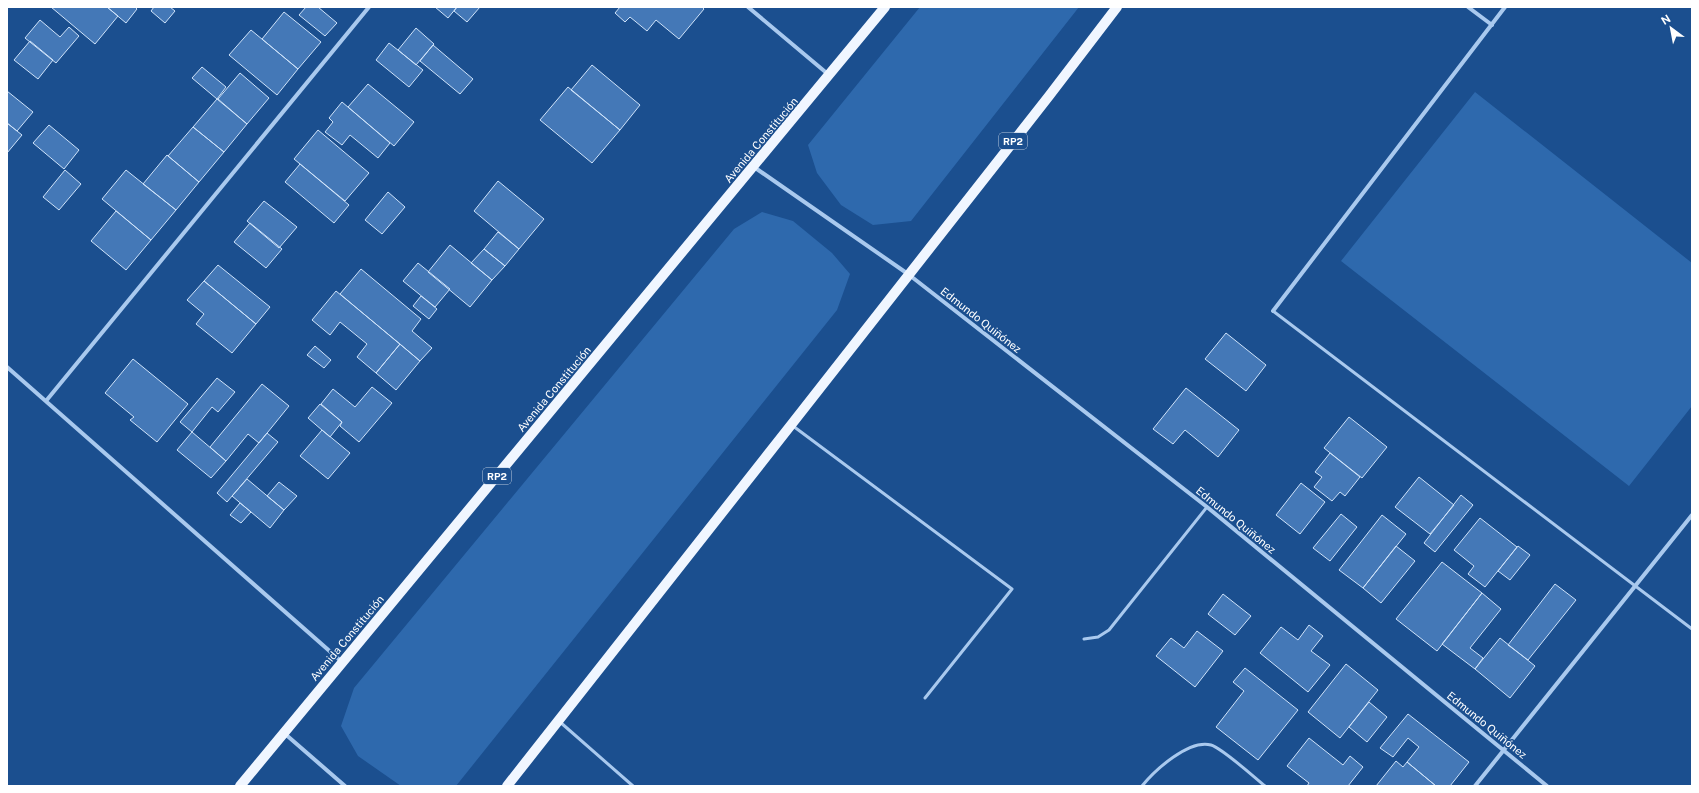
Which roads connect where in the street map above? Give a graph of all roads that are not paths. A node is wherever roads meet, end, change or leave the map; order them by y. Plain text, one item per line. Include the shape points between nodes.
1 (368, 7) edge
2 (748, 7) edge
3 (886, 7) edge
4 (1116, 7) edge
5 (1468, 7) edge
6 (1505, 7) edge
7 (1492, 25) junction
8 (830, 75) junction
9 (754, 167) junction
10 (908, 274) junction
11 (1273, 311) joint
12 (7, 367) edge
13 (46, 401) junction
14 (791, 425) junction
15 (1206, 507) junction
16 (1692, 515) edge
17 (1636, 586) junction
18 (1692, 629) edge
19 (1084, 639) dead end
20 (342, 662) junction
21 (925, 698) dead end
22 (559, 721) junction
23 (284, 733) junction
24 (1503, 750) junction
25 (240, 786) edge
26 (345, 786) edge
27 (507, 786) edge
28 (633, 786) edge
29 (1142, 786) edge
30 (1265, 786) edge
31 (1475, 786) edge
32 (1547, 786) edge

1 - 13 street
2 - 8 street
3 - 8 main road, Avenida Constitución / RP2
4 - 10 main road, RP2
5 - 7 street
6 - 7 street
7 - 11 street
8 - 9 main road, Avenida Constitución / RP2
9 - 10 street, Edmundo Quiñónez
9 - 20 main road, Avenida Constitución / RP2
10 - 14 main road, RP2
10 - 15 street, Edmundo Quiñónez
11 - 17 lane
12 - 13 street
13 - 20 street
14 - 21 lane via 1012,589
14 - 22 main road, RP2
15 - 19 lane via 1109,630 1098,637
15 - 24 street, Edmundo Quiñónez
16 - 17 street
17 - 18 lane
17 - 24 street
20 - 23 main road, Avenida Constitución / RP2
22 - 27 main road, RP2
22 - 28 lane
23 - 25 main road, Avenida Constitución / RP2
23 - 26 street
24 - 31 street
24 - 32 street, Edmundo Quiñónez
29 - 30 lane via 1169,759 1196,746 1211,745

